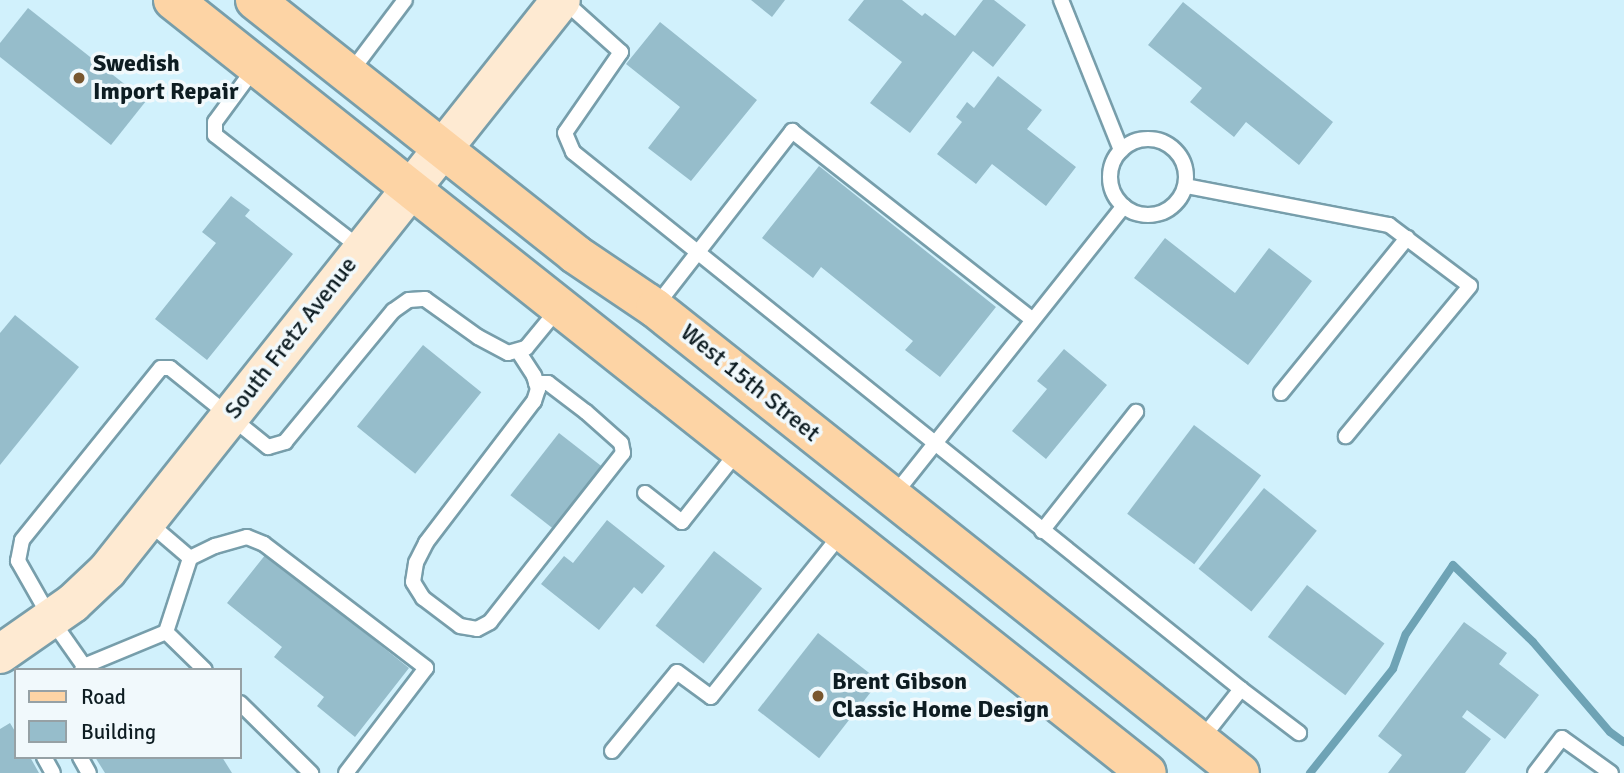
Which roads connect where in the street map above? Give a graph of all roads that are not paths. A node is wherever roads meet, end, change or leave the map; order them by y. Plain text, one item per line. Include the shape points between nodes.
1 (173, 0) edge
2 (255, 0) edge
3 (562, 0) edge
4 (1062, 0) edge
5 (403, 1) edge
6 (256, 66) junction
7 (349, 74) junction
8 (445, 148) junction
9 (1121, 150) junction
10 (1186, 186) junction
11 (410, 189) junction
12 (1124, 206) junction
13 (1407, 238) junction
14 (361, 249) junction
15 (699, 254) junction
16 (559, 307) junction
17 (655, 308) junction
18 (1032, 320) junction
19 (518, 351) junction
20 (536, 383) junction
21 (1281, 393) dead end
22 (1136, 412) dead end
23 (230, 417) junction
24 (1346, 436) dead end
25 (933, 444) junction
26 (739, 450) junction
27 (645, 493) dead end
28 (892, 497) junction
29 (147, 521) junction
30 (1042, 531) junction
31 (842, 532) junction
32 (190, 558) junction
33 (51, 620) junction
34 (166, 632) junction
35 (0, 654) edge
36 (83, 668) edge
37 (203, 668) edge
38 (1241, 690) junction
39 (242, 705) edge
40 (1299, 733) dead end
41 (1199, 742) junction
42 (612, 751) dead end
43 (311, 773) edge
44 (346, 773) edge
45 (1147, 773) edge
46 (1240, 773) edge
47 (1535, 773) edge
48 (1611, 773) edge

1 - 6 main road
2 - 7 main road, West 15th Street
3 - 8 street, South Fretz Avenue
3 - 15 lane via 621,52 565,133 573,152
4 - 9 lane
5 - 7 lane
6 - 11 main road
6 - 14 lane via 215,122 215,135
7 - 8 main road, West 15th Street
8 - 11 street, South Fretz Avenue
8 - 17 main road, West 15th Street via 575,254
9 - 10 lane via 1138,139 1158,139 1175,149 1185,166
9 - 12 lane via 1112,163 1110,178 1114,194
10 - 12 lane via 1168,210 1153,215
10 - 13 lane via 1389,225
11 - 14 street, South Fretz Avenue
11 - 16 main road
12 - 18 lane
13 - 21 lane
13 - 24 lane via 1470,286
14 - 23 street, South Fretz Avenue
15 - 17 lane
15 - 18 lane via 792,131
15 - 25 lane
16 - 19 lane via 526,348
16 - 26 main road
17 - 28 main road, West 15th Street
18 - 25 lane
19 - 20 lane
19 - 23 lane via 508,353 478,337 425,299 409,300 393,311 285,442 268,447
20 - 20 lane via 534,401 426,543 416,563 413,582 423,598 460,626 477,629 490,622 623,453 621,443 586,412 548,383
22 - 30 lane
23 - 29 street, South Fretz Avenue
23 - 33 lane via 170,368 161,368 22,540 18,561
25 - 28 lane
25 - 30 lane
26 - 27 lane via 682,522
26 - 31 main road
28 - 41 main road, West 15th Street
29 - 32 lane
29 - 33 street, South Fretz Avenue via 107,571
30 - 38 lane
31 - 42 lane via 711,697 677,672
31 - 45 main road
32 - 34 lane
32 - 44 lane via 247,537 264,544 426,668
33 - 35 street, South Fretz Avenue
33 - 36 lane
34 - 36 lane
34 - 37 lane
38 - 40 lane
38 - 41 lane
39 - 43 lane
41 - 46 main road, West 15th Street
47 - 48 lane via 1562,738

